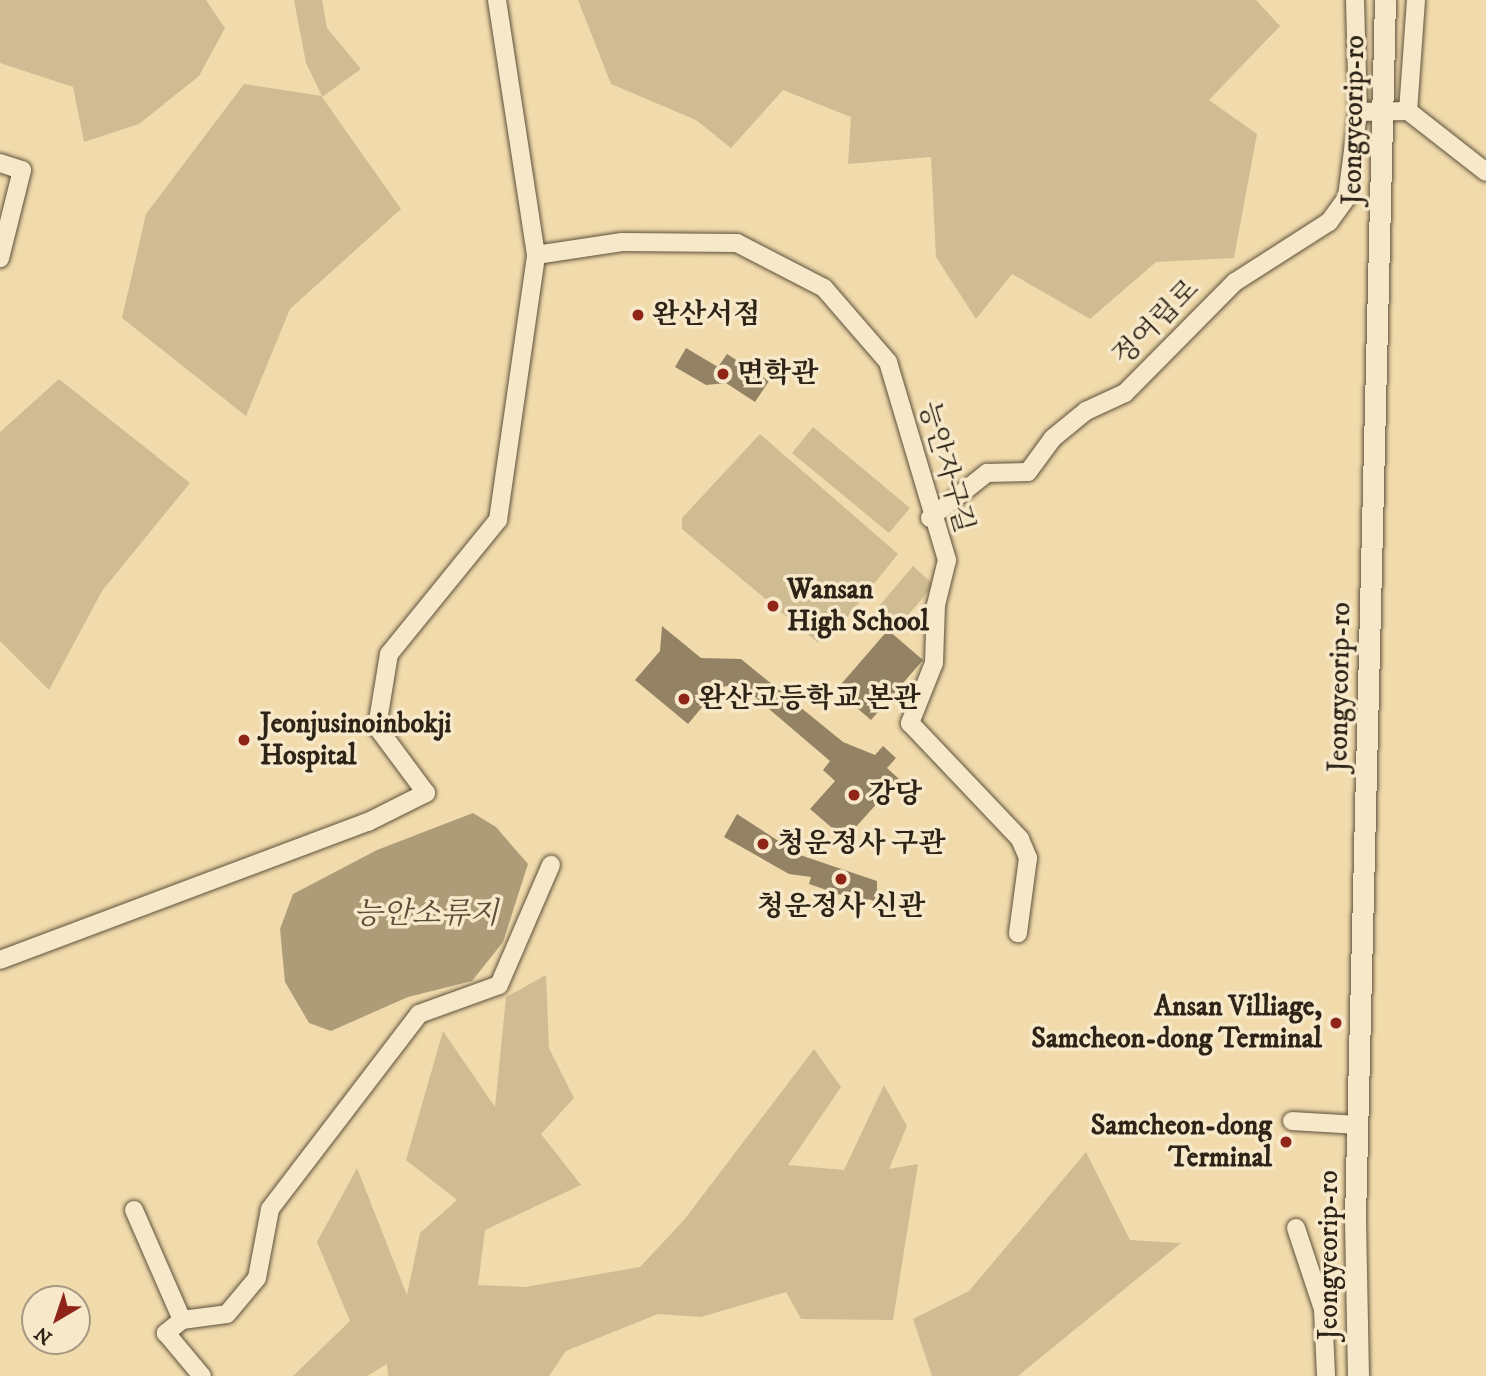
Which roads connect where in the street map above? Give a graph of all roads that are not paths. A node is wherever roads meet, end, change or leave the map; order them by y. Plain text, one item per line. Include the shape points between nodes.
1 (497, 0) edge
2 (1355, 0) edge
3 (1385, 0) edge
4 (1416, 0) edge
5 (1359, 111) junction
6 (1408, 111) junction
7 (1382, 114) junction
8 (0, 163) edge
9 (1486, 172) edge
10 (536, 255) junction
11 (0, 258) edge
12 (930, 518) junction
13 (551, 865) dead end
14 (1018, 933) dead end
15 (0, 960) edge
16 (1292, 1121) dead end
17 (1358, 1125) junction
18 (134, 1210) dead end
19 (1296, 1228) dead end
20 (182, 1320) junction
21 (201, 1376) edge
22 (1326, 1376) edge
23 (1358, 1376) edge

1 - 10 street
2 - 5 street, 정여립로
3 - 7 street, Jeongyeorip-ro
4 - 6 street
5 - 7 street
5 - 12 street, 정여립로 via 1347,197 1329,222 1235,282 1125,393 1086,411 1053,438 1028,472 987,473
6 - 7 street
6 - 9 street
7 - 17 street, Jeongyeorip-ro
8 - 11 street via 22,170
10 - 12 street, 능안자구길 via 622,242 707,241 737,243 800,270 888,362
10 - 15 street via 498,520 389,654 377,727 426,793 368,822
12 - 14 street, 능안자구길 via 947,560 936,605 934,663 910,723 1020,839 1028,858
13 - 20 street via 499,985 419,1014 270,1209 257,1278 227,1314
16 - 17 street
17 - 23 street, Jeongyeorip-ro
18 - 20 street
19 - 22 street via 1323,1309
20 - 21 street via 166,1333

